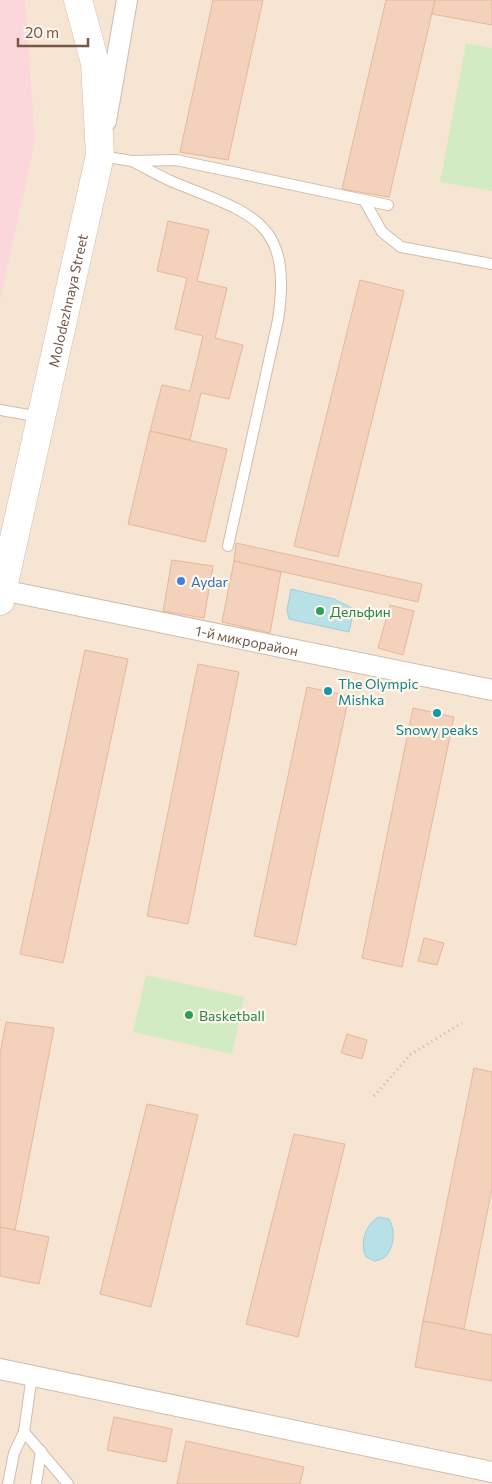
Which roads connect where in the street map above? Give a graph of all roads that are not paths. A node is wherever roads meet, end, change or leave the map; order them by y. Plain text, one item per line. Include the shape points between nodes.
1 (78, 0) edge
2 (127, 0) edge
3 (100, 156) junction
4 (132, 161) junction
5 (364, 200) junction
6 (388, 205) dead end
7 (492, 264) edge
8 (0, 410) edge
9 (42, 417) junction
10 (228, 546) dead end
11 (1, 595) edge
12 (492, 690) edge
13 (0, 1369) edge
14 (32, 1375) junction
15 (24, 1432) junction
16 (41, 1451) junction
17 (492, 1472) edge
18 (8, 1484) edge
19 (36, 1484) edge
20 (68, 1484) edge

1 - 3 main road, Molodezhnaya Street via 95,63
2 - 3 street
3 - 4 lane
3 - 9 main road, Molodezhnaya Street
4 - 5 lane via 176,160
4 - 10 lane via 172,182 223,200 248,215 271,238 282,268 283,288 278,320
5 - 6 lane
5 - 7 lane via 382,232 401,247
8 - 9 lane
9 - 11 main road, Molodezhnaya Street
11 - 12 street, 1-й микрорайон
13 - 14 street
14 - 15 lane
14 - 17 street
15 - 16 lane
15 - 18 lane via 14,1452
16 - 19 lane
16 - 20 lane

